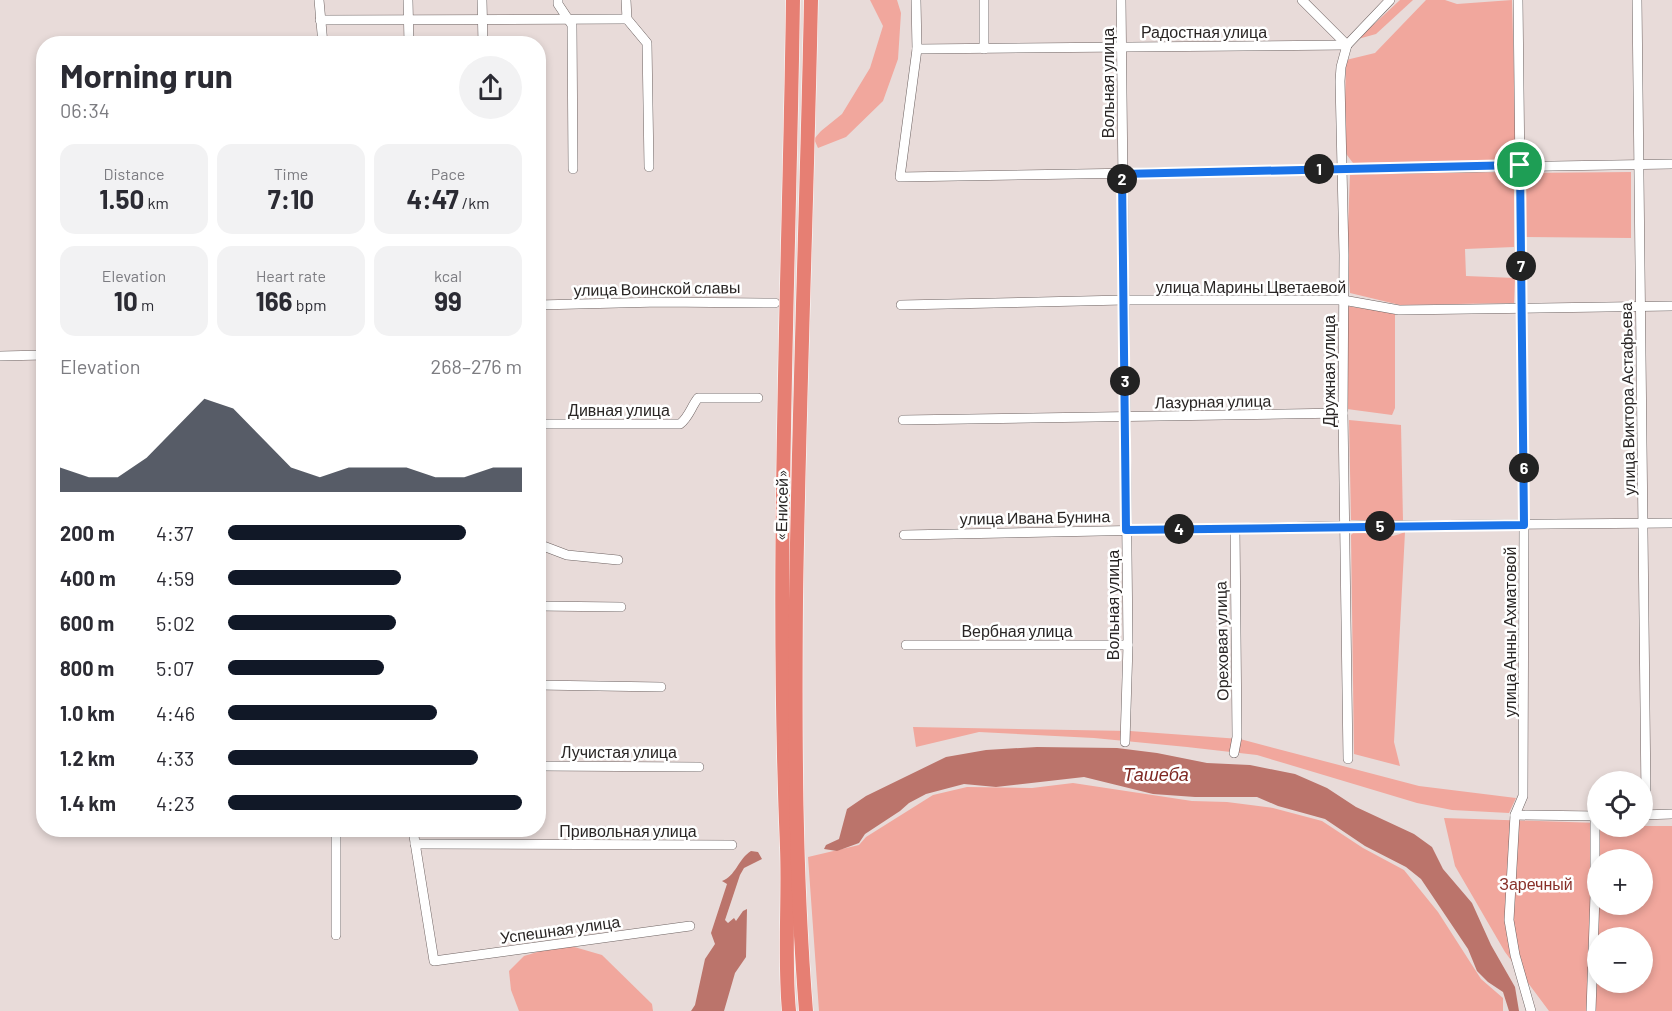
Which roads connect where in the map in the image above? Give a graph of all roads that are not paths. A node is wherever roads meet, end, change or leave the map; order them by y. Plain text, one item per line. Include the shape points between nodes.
1 (319, 0) edge
2 (408, 0) edge
3 (482, 0) edge
4 (558, 0) edge
5 (626, 0) edge
6 (794, 0) edge
7 (811, 0) edge
8 (916, 0) edge
9 (984, 0) edge
10 (1121, 0) edge
11 (1302, 0) edge
12 (1390, 0) edge
13 (1518, 0) edge
14 (1637, 0) edge
15 (568, 18) junction
16 (482, 19) junction
17 (627, 19) junction
18 (320, 20) junction
19 (409, 20) junction
20 (322, 36) edge
21 (409, 36) edge
22 (483, 36) edge
23 (1347, 45) junction
24 (1122, 47) junction
25 (917, 49) junction
26 (984, 49) junction
27 (1639, 164) junction
28 (1672, 164) edge
29 (1520, 165) junction
30 (649, 167) dead end
31 (1342, 168) junction
32 (573, 169) dead end
33 (1122, 174) junction
34 (1124, 300) junction
35 (1343, 300) junction
36 (775, 303) dead end
37 (546, 304) edge
38 (901, 305) dead end
39 (1672, 306) edge
40 (1641, 307) junction
41 (1522, 310) junction
42 (36, 355) edge
43 (0, 356) edge
44 (758, 398) dead end
45 (1343, 413) junction
46 (1125, 418) junction
47 (903, 420) dead end
48 (546, 424) edge
49 (1672, 523) edge
50 (1643, 524) junction
51 (1524, 525) junction
52 (1345, 526) junction
53 (1235, 528) junction
54 (1126, 530) junction
55 (904, 535) dead end
56 (546, 547) edge
57 (618, 560) dead end
58 (546, 606) edge
59 (621, 607) dead end
60 (906, 645) dead end
61 (1128, 645) junction
62 (546, 684) edge
63 (661, 687) dead end
64 (1125, 742) dead end
65 (1234, 753) dead end
66 (1348, 759) dead end
67 (546, 766) edge
68 (699, 767) dead end
69 (1646, 771) edge
70 (1672, 814) edge
71 (1515, 815) junction
72 (1653, 815) edge
73 (1587, 816) edge
74 (336, 837) edge
75 (414, 837) edge
76 (1596, 837) edge
77 (415, 844) junction
78 (732, 845) dead end
79 (690, 926) dead end
80 (336, 935) dead end
81 (789, 1011) edge
82 (806, 1011) edge
83 (1531, 1011) edge
84 (1591, 1011) edge

1 - 18 street
2 - 19 street
3 - 16 street
4 - 15 street
5 - 17 street
6 - 81 highway, «Енисей» via 782,520
7 - 82 highway, «Енисей» via 797,487 795,741
8 - 25 street
9 - 26 street
10 - 24 street, Вольная улица
11 - 23 street
12 - 23 street
13 - 29 street, улица Анны Ахматовой
14 - 27 street, улица Виктора Астафьева
15 - 16 street
15 - 17 street
15 - 32 street via 572,25
16 - 19 street
16 - 22 street
17 - 30 street via 647,43
18 - 19 street
18 - 20 street
19 - 21 street
23 - 24 street, Радостная улица
23 - 31 street, Дружная улица via 1340,81
24 - 26 street, Радостная улица
24 - 33 street, Вольная улица
25 - 26 street, Радостная улица
25 - 33 street via 900,177
27 - 28 street
27 - 29 street
27 - 40 street, улица Виктора Астафьева
29 - 31 street
29 - 41 street, улица Анны Ахматовой
31 - 33 street
31 - 35 street, Дружная улица
33 - 34 street, Вольная улица
34 - 35 street, улица Марины Цветаевой
34 - 38 street, улица Марины Цветаевой
34 - 46 street, Вольная улица
35 - 41 street, улица Марины Цветаевой via 1399,310
35 - 45 street, Дружная улица
36 - 37 street, улица Воинской славы
39 - 40 street, улица Марины Цветаевой
40 - 41 street, улица Марины Цветаевой
40 - 50 street, улица Виктора Астафьева
41 - 51 street, улица Анны Ахматовой
42 - 43 street
44 - 48 street, Дивная улица via 699,398 680,424
45 - 46 street, Лазурная улица
45 - 52 street, Дружная улица
46 - 47 street, Лазурная улица
46 - 54 street, Вольная улица
49 - 50 street, улица Ивана Бунина
50 - 51 street, улица Ивана Бунина
50 - 69 street, улица Виктора Астафьева
51 - 52 street, улица Ивана Бунина
51 - 71 street, улица Анны Ахматовой via 1523,796
52 - 53 street, улица Ивана Бунина
52 - 66 street, Дружная улица
53 - 54 street, улица Ивана Бунина
53 - 65 street, Ореховая улица
54 - 55 street, улица Ивана Бунина
54 - 61 street, Вольная улица
56 - 57 street via 567,555
58 - 59 street
60 - 61 street, Вербная улица
61 - 64 street, Вольная улица
62 - 63 street
67 - 68 street, Лучистая улица
70 - 72 street
71 - 73 street
71 - 83 street via 1509,920
74 - 80 street
75 - 77 street
76 - 84 street
77 - 78 street, Привольная улица
77 - 79 street, Успешная улица via 434,961

